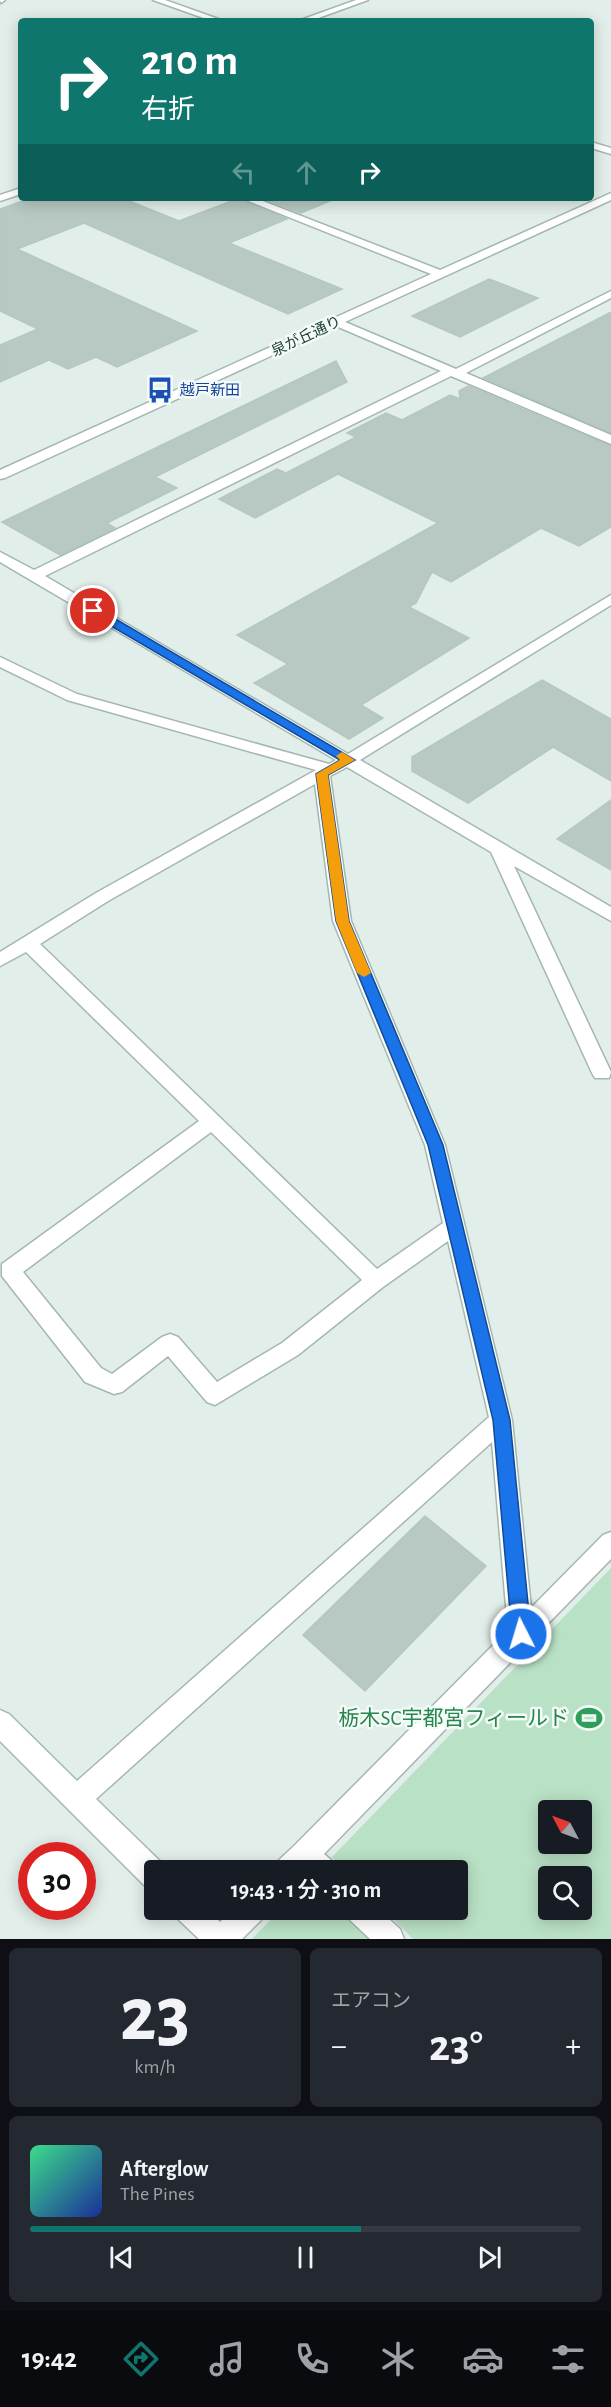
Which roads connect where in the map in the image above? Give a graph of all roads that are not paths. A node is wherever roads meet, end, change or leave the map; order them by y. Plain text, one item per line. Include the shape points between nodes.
1 (157, 0) edge
2 (364, 0) edge
3 (211, 18) edge
4 (311, 18) edge
5 (594, 145) edge
6 (611, 151) edge
7 (18, 192) edge
8 (611, 196) edge
9 (0, 198) edge
10 (254, 201) edge
11 (441, 274) junction
12 (611, 294) edge
13 (336, 322) junction
14 (454, 372) junction
15 (611, 440) edge
16 (0, 475) edge
17 (0, 556) edge
18 (34, 576) junction
19 (611, 599) edge
20 (0, 661) edge
21 (349, 760) junction
22 (326, 771) junction
23 (498, 849) junction
24 (611, 915) edge
25 (28, 943) junction
26 (0, 960) edge
27 (602, 1073) dead end
28 (211, 1122) junction
29 (454, 1226) junction
30 (376, 1281) junction
31 (501, 1420) junction
32 (611, 1543) edge
33 (521, 1634) junction
34 (0, 1724) edge
35 (77, 1798) junction
36 (310, 1860) edge
37 (144, 1865) edge
38 (200, 1920) edge
39 (241, 1920) edge
40 (370, 1920) edge
41 (221, 1939) edge
42 (390, 1939) edge

1 - 3 street
2 - 4 street
5 - 6 street
7 - 9 street
8 - 11 street, 泉が丘通り
10 - 11 street
11 - 13 street, 泉が丘通り
12 - 14 street
13 - 14 street
13 - 16 street, 泉が丘通り
14 - 15 street
14 - 18 street
17 - 18 street
18 - 21 street
19 - 21 street
20 - 22 street via 72,697
21 - 22 street
21 - 23 street
22 - 25 street
22 - 29 street via 342,921 435,1145
23 - 24 street
23 - 27 street
25 - 26 street
25 - 28 street
28 - 30 street
28 - 30 street via 9,1270 93,1375 114,1385 170,1343 215,1395 290,1349
29 - 30 street
29 - 31 street
31 - 33 street
31 - 35 street
32 - 33 street
33 - 36 street
34 - 35 street
35 - 37 street
38 - 41 street
39 - 41 street
40 - 42 street

